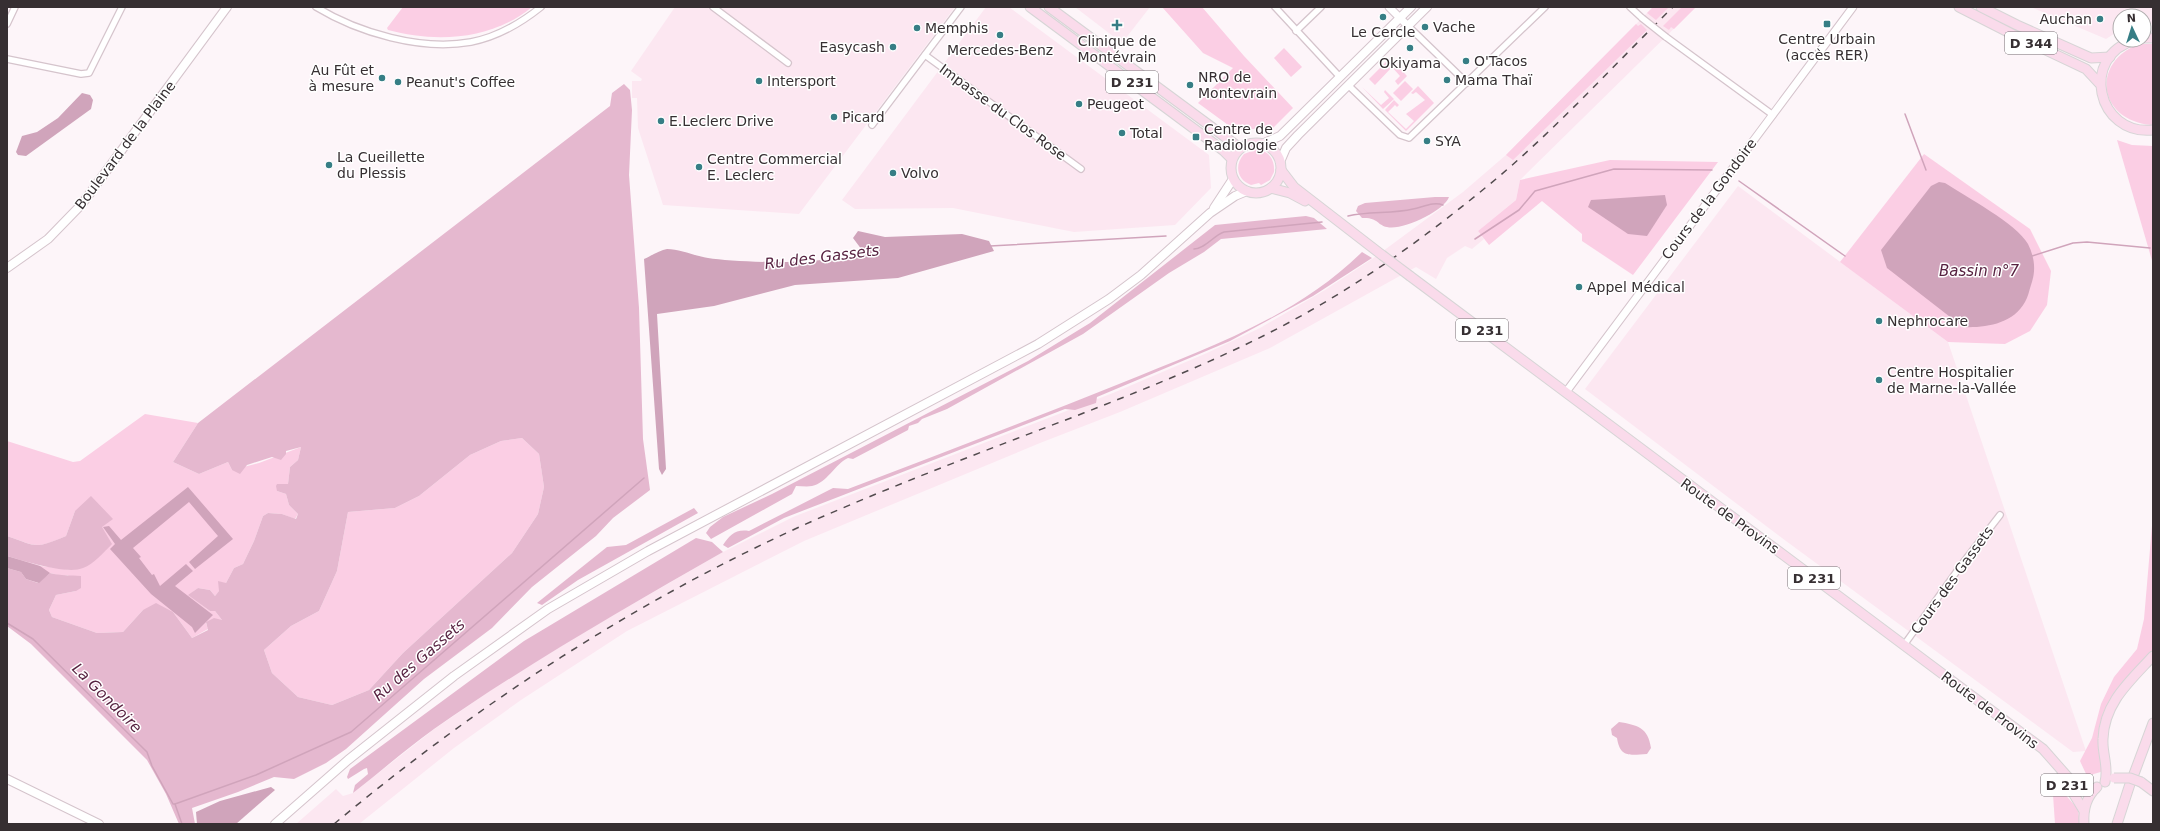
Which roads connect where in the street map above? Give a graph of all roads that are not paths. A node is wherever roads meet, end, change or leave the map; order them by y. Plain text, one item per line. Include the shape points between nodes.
1 (15, 7) edge
2 (122, 7) edge
3 (228, 7) edge
4 (316, 7) edge
5 (541, 7) edge
6 (713, 7) edge
7 (961, 7) edge
8 (1030, 7) edge
9 (1049, 7) edge
10 (1275, 7) edge
11 (1321, 7) edge
12 (1390, 7) edge
13 (1411, 7) edge
14 (1417, 7) edge
15 (1427, 7) edge
16 (1545, 7) edge
17 (1630, 7) edge
18 (1853, 7) edge
19 (1959, 7) edge
20 (1981, 7) edge
21 (1404, 21) junction
22 (7, 24) edge
23 (1296, 31) junction
24 (2119, 48) edge
25 (925, 55) junction
26 (2110, 57) junction
27 (7, 59) edge
28 (788, 63) dead end
29 (1339, 76) junction
30 (1468, 83) junction
31 (2100, 83) junction
32 (1351, 88) junction
33 (1772, 114) junction
34 (872, 125) dead end
35 (2152, 130) edge
36 (1262, 144) junction
37 (1240, 148) junction
38 (1232, 159) junction
39 (1280, 166) junction
40 (1080, 169) dead end
41 (1233, 179) junction
42 (1271, 188) junction
43 (1247, 191) junction
44 (1324, 211) junction
45 (1210, 213) junction
46 (7, 268) edge
47 (1566, 392) junction
48 (2000, 515) dead end
49 (1904, 645) junction
50 (2153, 656) edge
51 (2153, 723) edge
52 (2153, 737) edge
53 (2051, 757) junction
54 (7, 779) edge
55 (2135, 780) junction
56 (2105, 782) junction
57 (2095, 789) junction
58 (2153, 791) edge
59 (2084, 811) junction
60 (99, 824) edge
61 (275, 824) edge
62 (2084, 824) edge
63 (2117, 824) edge
64 (2122, 824) edge

1 - 22 street
2 - 27 street via 89,73 81,74
3 - 46 main road, Boulevard de la Plaine via 82,204 48,239
4 - 5 street via 377,33 418,42 453,44 496,35
6 - 28 street
7 - 25 street
8 - 38 main road, D 231
9 - 37 main road, D 231
10 - 23 street
11 - 23 street
12 - 21 street
13 - 21 main road
14 - 21 main road
15 - 21 main road
16 - 30 street
17 - 33 street, bridge via 1666,37
18 - 33 street, Cours de la Gondoire
19 - 31 main road, D 344 via 2086,69
20 - 26 main road, D 344 via 2091,58
21 - 29 main road
21 - 30 street
21 - 32 main road
23 - 29 street
24 - 26 main road
25 - 34 street
25 - 40 street, Impasse du Clos Rose
26 - 31 main road via 2102,72
29 - 36 main road via 1280,136
30 - 32 street via 1409,138 1400,135
31 - 35 main road via 2104,101 2112,114 2124,124 2139,130
32 - 39 main road via 1286,148
33 - 47 street, Cours de la Gondoire
36 - 37 main road via 1254,143
36 - 39 main road, D 231 via 1274,150
37 - 38 main road
38 - 41 main road
39 - 42 main road via 1276,183
39 - 44 main road, D 231 via 1294,187
41 - 43 main road
41 - 45 main road
42 - 43 main road, D 231 via 1259,193
42 - 44 main road, D 231 via 1290,193
43 - 45 main road
44 - 47 main road, Route de Provins / D 231, bridge
45 - 61 main road via 1141,275 1082,318 1038,344 648,551 548,609 454,676 348,760
47 - 49 main road, Route de Provins / D 231
48 - 49 street, Cours des Gassets
49 - 53 main road, Route de Provins / D 231
50 - 56 main road via 2123,688 2110,708 2103,738 2107,772
51 - 55 main road
52 - 55 main road
53 - 57 main road, D 231 via 2073,783 2080,787
53 - 59 main road, D 231
54 - 60 main road
55 - 56 main road, bridge via 2114,778
55 - 58 main road
55 - 63 main road
55 - 64 main road
56 - 57 main road
57 - 59 main road
59 - 62 main road

